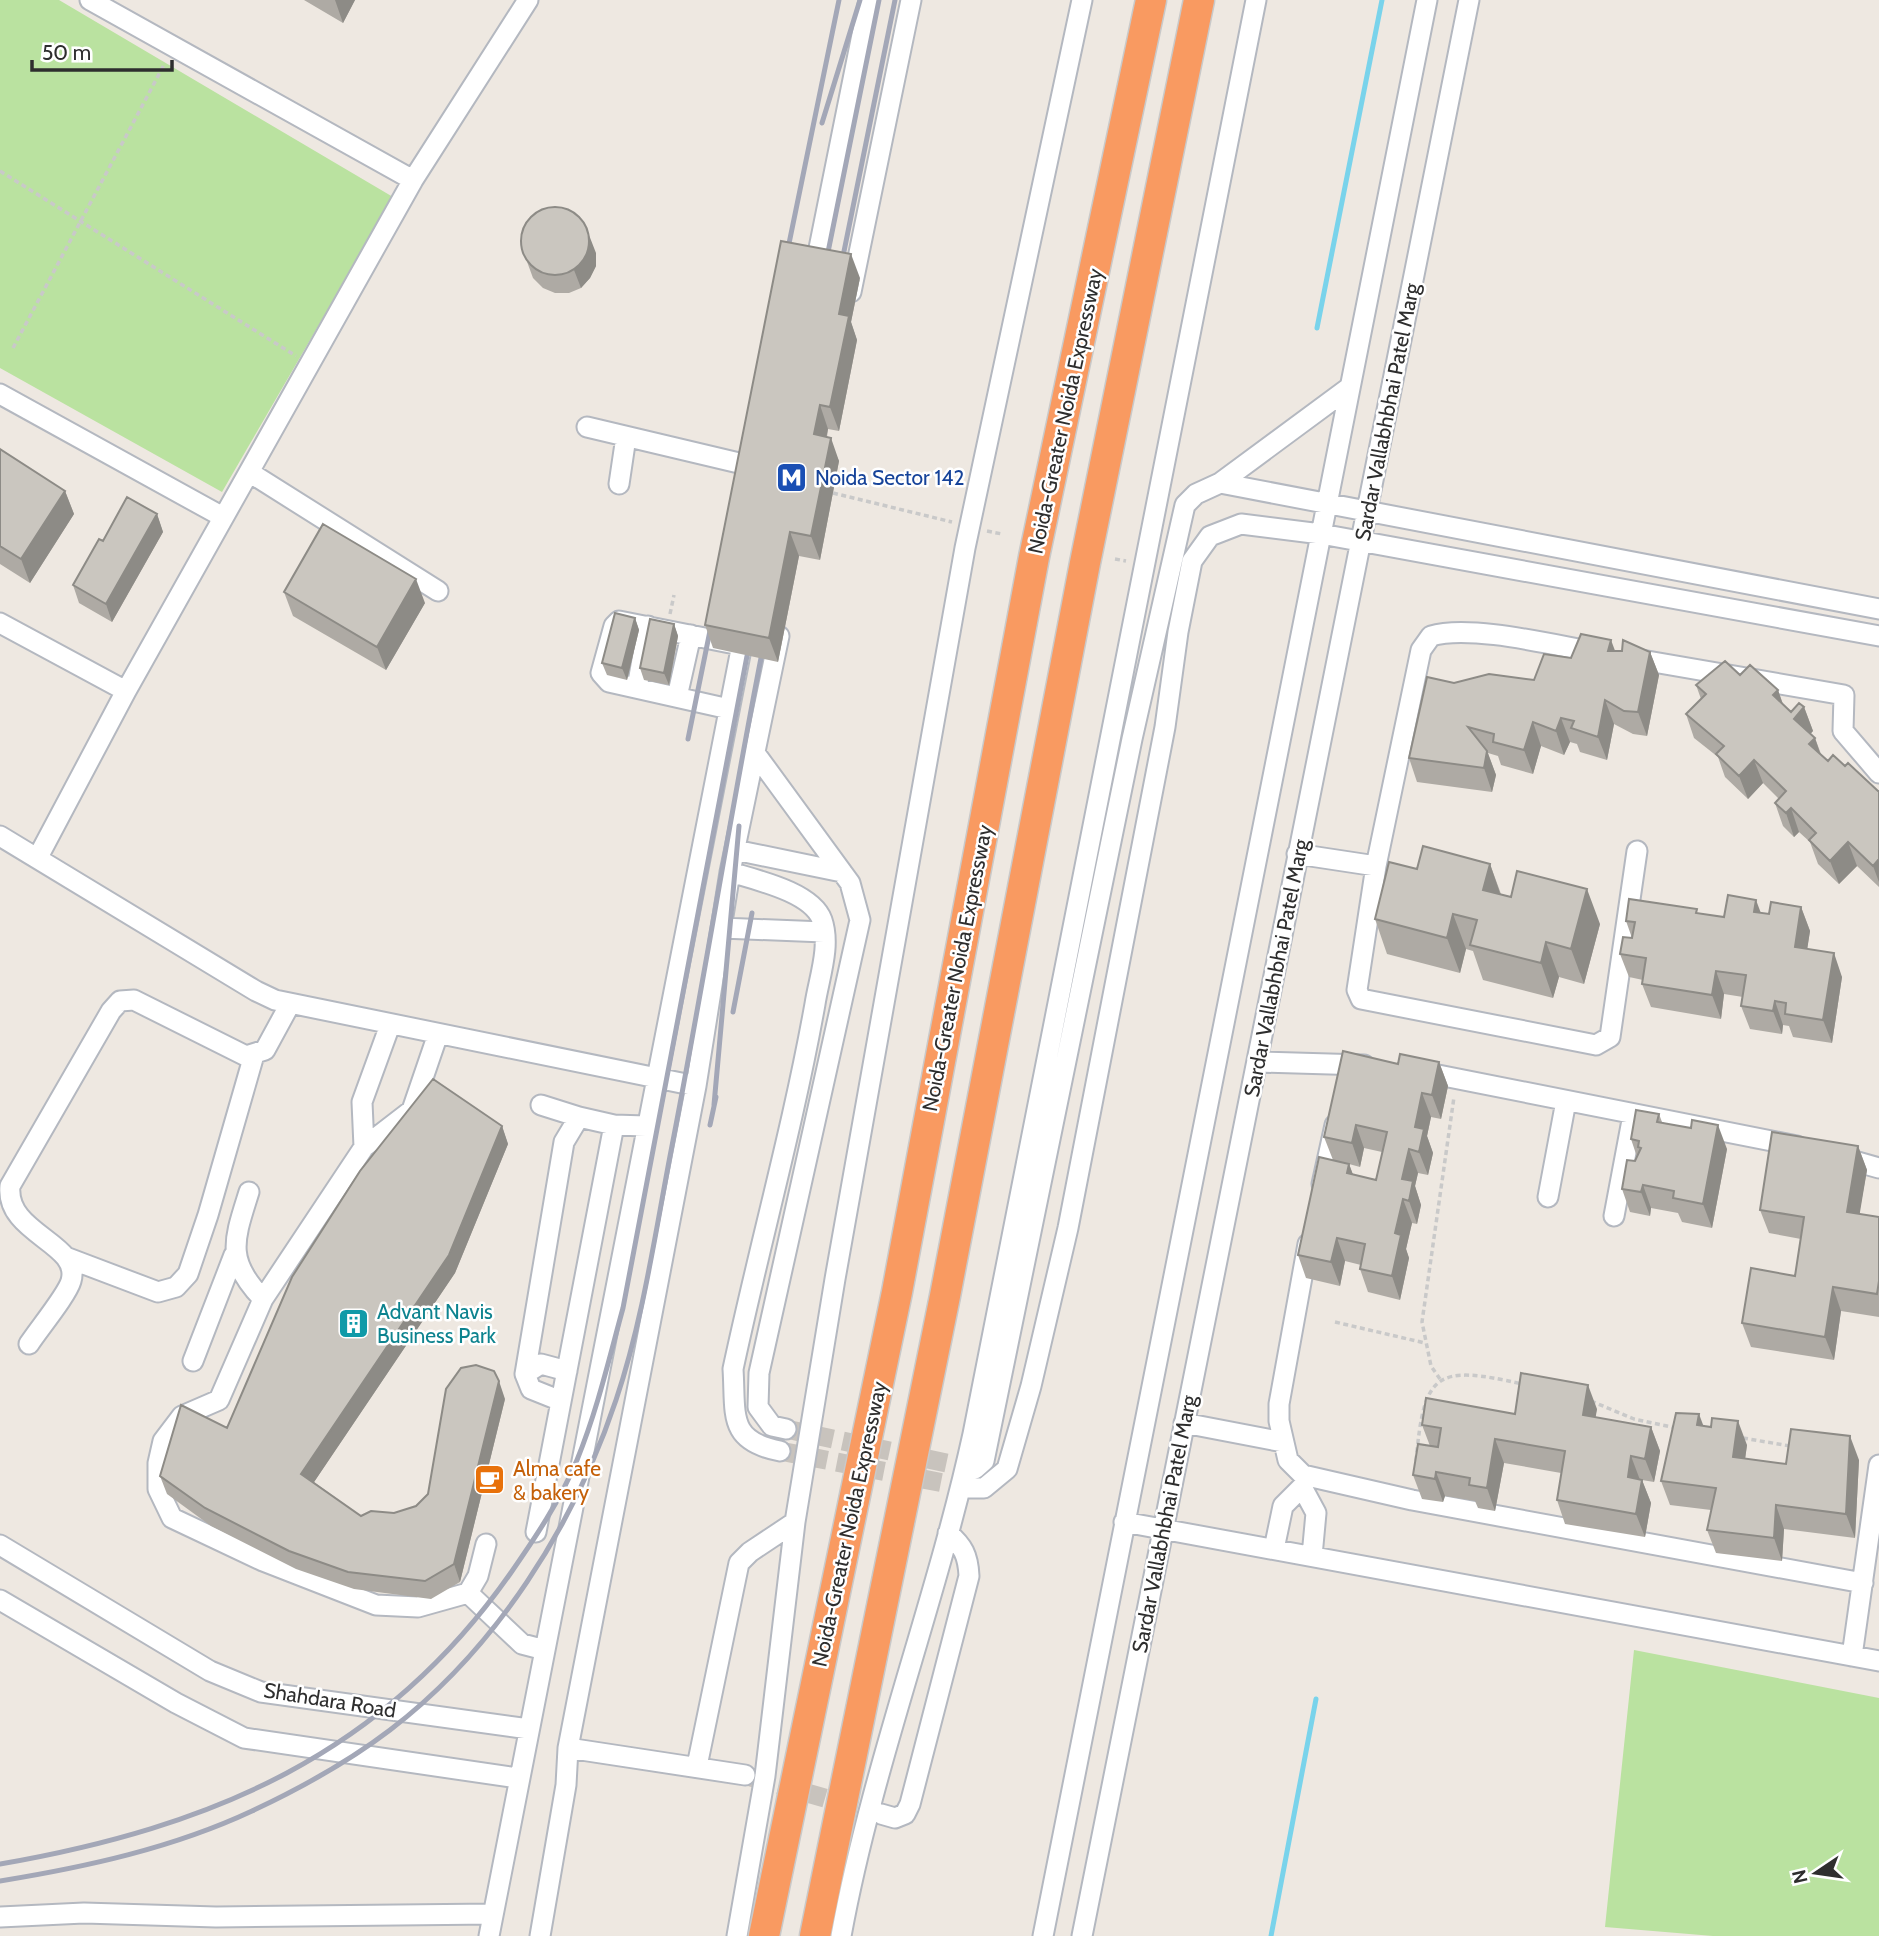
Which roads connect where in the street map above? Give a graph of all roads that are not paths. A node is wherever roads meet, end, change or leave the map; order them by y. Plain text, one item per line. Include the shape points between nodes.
1 (90, 0) edge
2 (528, 0) edge
3 (869, 0) edge
4 (911, 0) edge
5 (1082, 0) edge
6 (1151, 0) edge
7 (1199, 0) edge
8 (1256, 0) edge
9 (1427, 0) edge
10 (1469, 0) edge
11 (413, 180) junction
12 (810, 296) edge
13 (846, 315) edge
14 (1350, 387) junction
15 (0, 394) edge
16 (587, 427) dead end
17 (626, 437) junction
18 (775, 471) edge
19 (249, 472) junction
20 (1220, 483) junction
21 (619, 484) dead end
22 (1327, 505) junction
23 (1367, 513) junction
24 (223, 517) junction
25 (1321, 534) junction
26 (1361, 542) junction
27 (438, 591) dead end
28 (750, 606) edge
29 (1879, 609) edge
30 (783, 616) dead end
31 (0, 623) edge
32 (648, 626) junction
33 (691, 635) junction
34 (1879, 636) edge
35 (742, 645) junction
36 (637, 688) junction
37 (126, 691) junction
38 (677, 697) junction
39 (729, 709) junction
40 (755, 753) junction
41 (1879, 773) edge
42 (0, 836) edge
43 (735, 850) junction
44 (1637, 851) dead end
45 (1297, 854) junction
46 (38, 857) junction
47 (1376, 866) junction
48 (730, 872) junction
49 (842, 872) junction
50 (722, 928) junction
51 (824, 932) junction
52 (290, 1004) junction
53 (390, 1025) junction
54 (438, 1034) junction
55 (254, 1055) junction
56 (1259, 1062) junction
57 (1349, 1064) junction
58 (655, 1078) junction
59 (696, 1086) junction
60 (1566, 1101) junction
61 (541, 1105) dead end
62 (1633, 1115) junction
63 (579, 1117) junction
64 (614, 1125) junction
65 (646, 1126) junction
66 (364, 1147) junction
67 (1879, 1168) edge
68 (249, 1192) dead end
69 (1548, 1196) dead end
70 (1614, 1216) dead end
71 (234, 1255) junction
72 (68, 1258) junction
73 (263, 1299) junction
74 (29, 1345) dead end
75 (193, 1361) dead end
76 (567, 1371) junction
77 (525, 1374) junction
78 (561, 1401) junction
79 (1184, 1423) junction
80 (786, 1429) tunnel mouth
81 (1283, 1442) junction
82 (780, 1451) tunnel mouth
83 (1879, 1465) edge
84 (975, 1469) dead end
85 (1302, 1481) junction
86 (969, 1488) tunnel mouth
87 (795, 1522) junction
88 (1124, 1522) junction
89 (1162, 1528) junction
90 (536, 1532) dead end
91 (948, 1533) junction
92 (486, 1544) dead end
93 (0, 1545) edge
94 (1274, 1549) junction
95 (1312, 1556) junction
96 (1863, 1583) junction
97 (468, 1593) junction
98 (0, 1600) edge
99 (439, 1603) junction
100 (477, 1614) dead end
101 (545, 1650) junction
102 (1852, 1656) junction
103 (1879, 1661) edge
104 (529, 1729) junction
105 (568, 1748) junction
106 (697, 1766) junction
107 (745, 1775) tunnel mouth
108 (517, 1778) junction
109 (881, 1814) tunnel mouth
110 (0, 1917) edge
111 (758, 1921) edge
112 (491, 1926) edge
113 (829, 1929) edge
114 (541, 1932) edge
115 (737, 1936) edge
116 (1043, 1936) edge
117 (1082, 1936) edge

1 - 11 street
2 - 11 street
3 - 12 street
4 - 13 street
5 - 87 street via 970,527
6 - 111 highway, Noida-Greater Noida Expressway via 1034,557 897,1292
7 - 113 highway via 1085,564
8 - 91 street via 1002,1297
9 - 14 street, Sardar Vallabhbhai Patel Marg
10 - 23 street, Sardar Vallabhbhai Patel Marg
11 - 19 street
14 - 20 street
14 - 22 street, Sardar Vallabhbhai Patel Marg
15 - 24 street
16 - 17 street
17 - 18 street
17 - 21 street
19 - 24 street
19 - 27 street
20 - 22 street
20 - 84 street via 1185,505 1132,738 984,1461
22 - 23 street
22 - 25 street, Sardar Vallabhbhai Patel Marg
23 - 26 street, Sardar Vallabhbhai Patel Marg
23 - 29 street
24 - 37 street
25 - 26 street
25 - 86 street via 1241,524 1210,536 1192,561 1165,727 1068,1228 1031,1386 1007,1469 984,1488
25 - 88 street, Sardar Vallabhbhai Patel Marg
26 - 34 street
26 - 45 street, Sardar Vallabhbhai Patel Marg
28 - 35 street
30 - 40 street
31 - 37 street
32 - 33 street
32 - 36 street
32 - 36 street via 616,623 601,673 609,682
33 - 35 street
33 - 38 street
35 - 39 street
36 - 38 street
37 - 46 street
38 - 39 street
39 - 58 street
40 - 43 street
40 - 49 street
41 - 47 street via 1843,731 1844,695 1507,639 1441,633 1431,636 1421,650
42 - 46 street
43 - 48 street
43 - 49 street
44 - 47 street via 1610,1037 1596,1045 1361,999 1358,979
45 - 47 street
45 - 56 street, Sardar Vallabhbhai Patel Marg
46 - 52 street via 256,991
48 - 50 street
48 - 51 street via 779,887 810,905 821,918
49 - 80 street via 850,883 860,920 759,1373 758,1407 772,1426
50 - 51 street
50 - 59 street
51 - 82 street via 808,1042 733,1369 736,1421 742,1435 757,1447
52 - 53 street
52 - 55 street via 265,1050
53 - 54 street
53 - 66 street via 362,1102
54 - 58 street
54 - 66 street via 412,1110
55 - 72 street via 188,1274 176,1287 158,1292
55 - 72 street via 246,1056 134,1000 120,1002 111,1011 10,1186 16,1214
56 - 57 street
56 - 79 street, Sardar Vallabhbhai Patel Marg
57 - 60 street via 1457,1078
57 - 81 street via 1298,1288 1279,1404
58 - 59 street
58 - 65 street
59 - 105 street
60 - 62 street
60 - 69 street
61 - 63 street
62 - 67 street via 1806,1147
62 - 70 street
63 - 64 street
63 - 77 street via 564,1142
64 - 65 street
64 - 76 street
65 - 101 street
66 - 73 street
68 - 71 street
71 - 73 street via 245,1280
71 - 75 street
72 - 74 street via 71,1280
73 - 99 street via 219,1400 182,1416 163,1441 158,1489 172,1518 263,1562 376,1605
76 - 77 street via 541,1364
76 - 78 street
77 - 78 street via 531,1389
78 - 90 street
79 - 81 street
79 - 89 street, Sardar Vallabhbhai Patel Marg
81 - 85 street
83 - 96 street
85 - 94 street via 1283,1506
85 - 95 street via 1316,1513
85 - 96 street
87 - 106 street via 739,1563
87 - 111 street via 765,1776
88 - 89 street
88 - 116 street, Sardar Vallabhbhai Patel Marg
89 - 94 street
89 - 117 street, Sardar Vallabhbhai Patel Marg
91 - 109 street via 968,1558 969,1576 910,1804 905,1814 895,1818
91 - 113 street
92 - 97 street via 478,1576
93 - 104 street, Shahdara Road via 210,1671 261,1692
94 - 95 street
95 - 102 street
96 - 102 street
97 - 99 street
97 - 101 street via 522,1644
98 - 108 street via 244,1738
99 - 100 street
101 - 104 street
102 - 103 street
104 - 108 street
105 - 106 street
105 - 114 street
106 - 107 street
108 - 112 street
110 - 112 street via 84,1913
111 - 115 street

